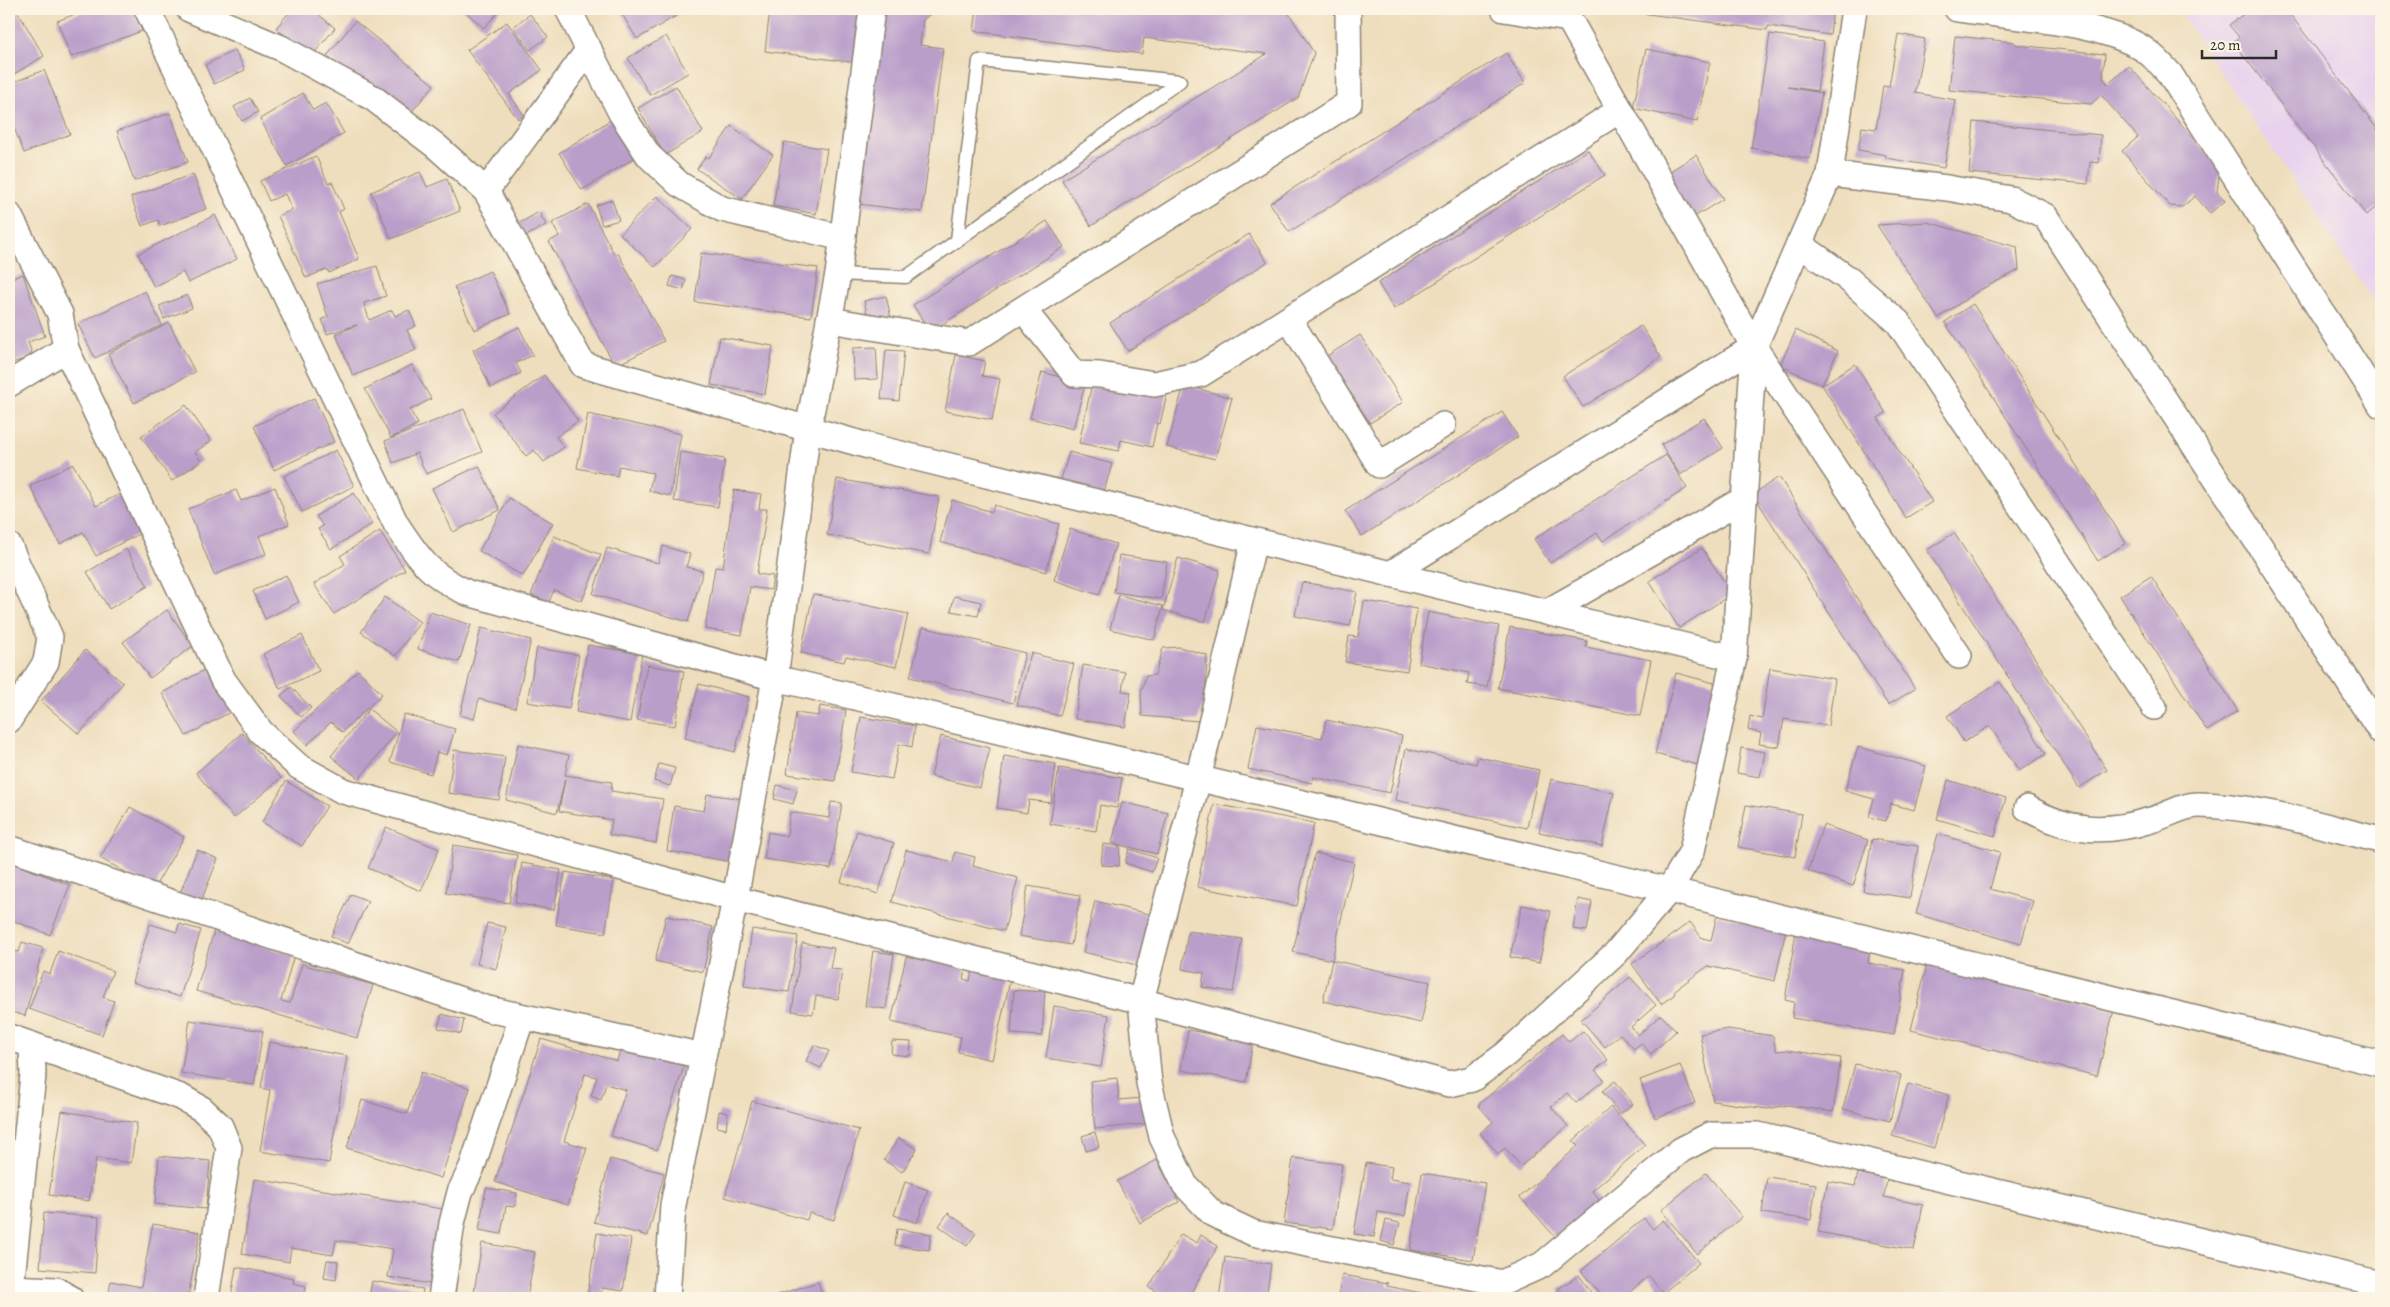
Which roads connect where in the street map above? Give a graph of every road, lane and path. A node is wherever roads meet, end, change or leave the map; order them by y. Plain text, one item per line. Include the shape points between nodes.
1 (146, 9) edge
2 (189, 9) edge
3 (568, 9) edge
4 (872, 9) edge
5 (1348, 9) edge
6 (1504, 9) edge
7 (1854, 9) edge
8 (1957, 9) edge
9 (589, 49) junction
10 (1620, 110) junction
11 (1830, 174) junction
12 (486, 191) junction
13 (9, 215) edge
14 (843, 238) junction
15 (957, 240) junction
16 (1799, 244) junction
17 (838, 274) junction
18 (1023, 309) junction
19 (1289, 319) junction
20 (829, 320) junction
21 (1754, 347) junction
22 (66, 350) junction
23 (9, 384) edge
24 (2381, 406) edge
25 (1442, 425) dead end
26 (808, 429) junction
27 (1744, 499) junction
28 (1254, 540) junction
29 (9, 546) edge
30 (1390, 574) junction
31 (1548, 612) junction
32 (1959, 656) dead end
33 (1734, 658) junction
34 (776, 678) junction
35 (2154, 706) dead end
36 (9, 720) edge
37 (2381, 732) edge
38 (1198, 779) junction
39 (2027, 808) dead end
40 (2381, 840) edge
41 (9, 848) edge
42 (1669, 890) junction
43 (735, 899) junction
44 (1142, 1001) junction
45 (522, 1017) junction
46 (20, 1041) edge
47 (703, 1056) junction
48 (2381, 1064) edge
49 (2381, 1284) edge
50 (10, 1288) edge
51 (70, 1298) edge
52 (206, 1298) edge
53 (441, 1298) edge
54 (667, 1298) edge

1 - 34 street via 396,524 427,567 445,582 468,593
2 - 12 street via 281,48 373,98 436,146
3 - 9 street
4 - 14 street
5 - 18 street via 1349,103
6 - 10 street via 1569,19
7 - 11 street
8 - 24 street via 2080,27 2133,43 2153,56 2170,74
9 - 12 street
9 - 14 street via 621,113 648,156 680,184 722,209
10 - 19 street
10 - 21 street
11 - 16 street
11 - 37 street via 2011,199 2045,216
12 - 26 street via 583,365
13 - 22 street via 60,314
14 - 17 street
15 - 15 lane via 1013,201 1180,81 979,61
15 - 17 lane via 906,277
16 - 21 street
16 - 35 street via 1847,278 1898,322
17 - 20 street
18 - 19 street via 1074,374 1154,384 1201,374
18 - 20 street via 969,343
19 - 25 street via 1379,465
20 - 26 street
21 - 27 street
21 - 30 street
21 - 32 street
22 - 23 street
22 - 43 street via 223,680 261,732 298,766 343,791
26 - 28 street
26 - 34 street
27 - 31 street
27 - 33 street
28 - 30 street
28 - 38 street
29 - 36 street via 50,637 46,662
30 - 31 street
31 - 33 street
33 - 42 street via 1692,851
34 - 38 street
34 - 43 street
38 - 42 street
38 - 44 street
39 - 40 street via 2043,817 2080,828 2110,830 2196,805 2235,807
41 - 45 street via 287,943 488,1009
42 - 44 street via 1616,953 1506,1054 1472,1079 1449,1084
42 - 48 street
43 - 44 street
43 - 47 street
44 - 49 street via 1149,1083 1162,1137 1184,1185 1213,1214 1253,1233 1502,1283 1542,1265 1682,1150 1710,1135 1758,1135
45 - 47 street
45 - 53 street via 472,1167 460,1192
46 - 50 street via 33,1075
46 - 52 street via 181,1097 220,1126 230,1148
47 - 54 street via 673,1205
50 - 51 street via 56,1290

